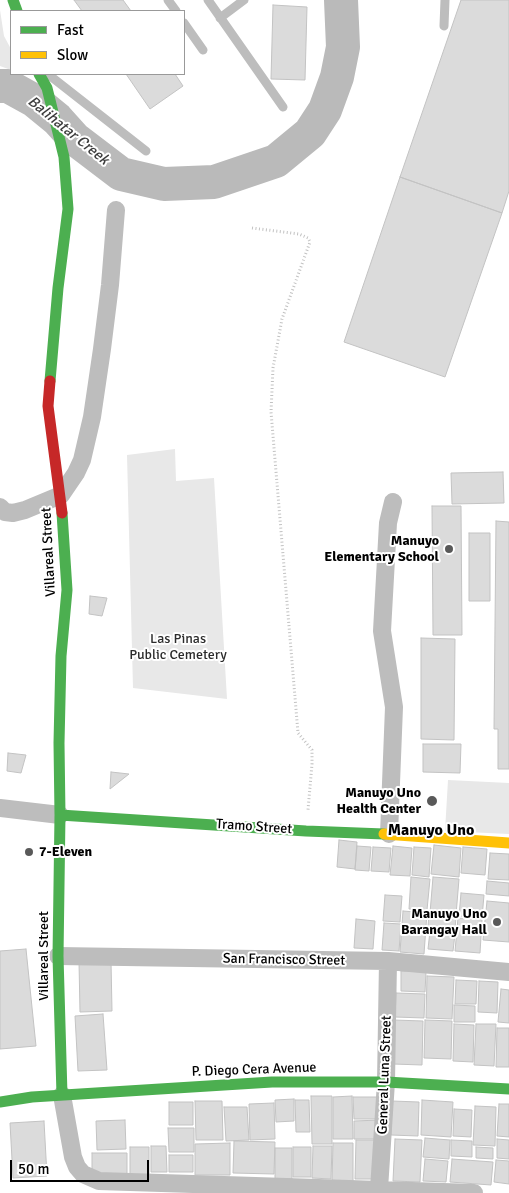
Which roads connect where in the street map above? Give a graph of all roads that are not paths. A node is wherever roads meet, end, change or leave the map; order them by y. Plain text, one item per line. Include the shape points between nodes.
1 (208, 0) edge
2 (244, 0) edge
3 (445, 0) edge
4 (220, 18) junction
5 (185, 24) edge
6 (444, 26) dead end
7 (203, 50) dead end
8 (40, 75) edge
9 (48, 75) edge
10 (284, 107) dead end
11 (146, 151) dead end
12 (116, 210) dead end
13 (61, 495) junction
14 (392, 502) dead end
15 (0, 507) edge
16 (0, 808) edge
17 (60, 815) junction
18 (389, 834) junction
19 (509, 843) edge
20 (58, 956) junction
21 (388, 961) junction
22 (509, 972) edge
23 (386, 1082) junction
24 (509, 1089) edge
25 (62, 1095) junction
26 (0, 1102) edge
27 (379, 1189) junction
28 (474, 1193) edge

1 - 4 lane
2 - 4 lane
3 - 6 lane
4 - 10 lane
5 - 7 lane
8 - 13 street, Villareal Street via 47,88 64,157 68,209 48,406
9 - 11 lane
12 - 13 street via 110,285 88,437 79,468
13 - 15 street via 19,512 5,512
13 - 17 street, Villareal Street via 68,590 60,656
14 - 18 street via 382,631 394,707
16 - 17 street, Tramo Street
17 - 18 street, Tramo Street
17 - 20 street, Villareal Street
18 - 19 street, Tramo Street
20 - 21 street, San Francisco Street
20 - 25 street, Villareal Street
21 - 22 street, San Francisco Street
21 - 23 street, General Luna Street
23 - 24 street, P. Diego Cera Avenue
23 - 25 street, P. Diego Cera Avenue via 272,1082
23 - 27 street, General Luna Street
25 - 26 street, P. Diego Cera Avenue
25 - 27 street via 77,1167 83,1174 99,1181
27 - 28 street

